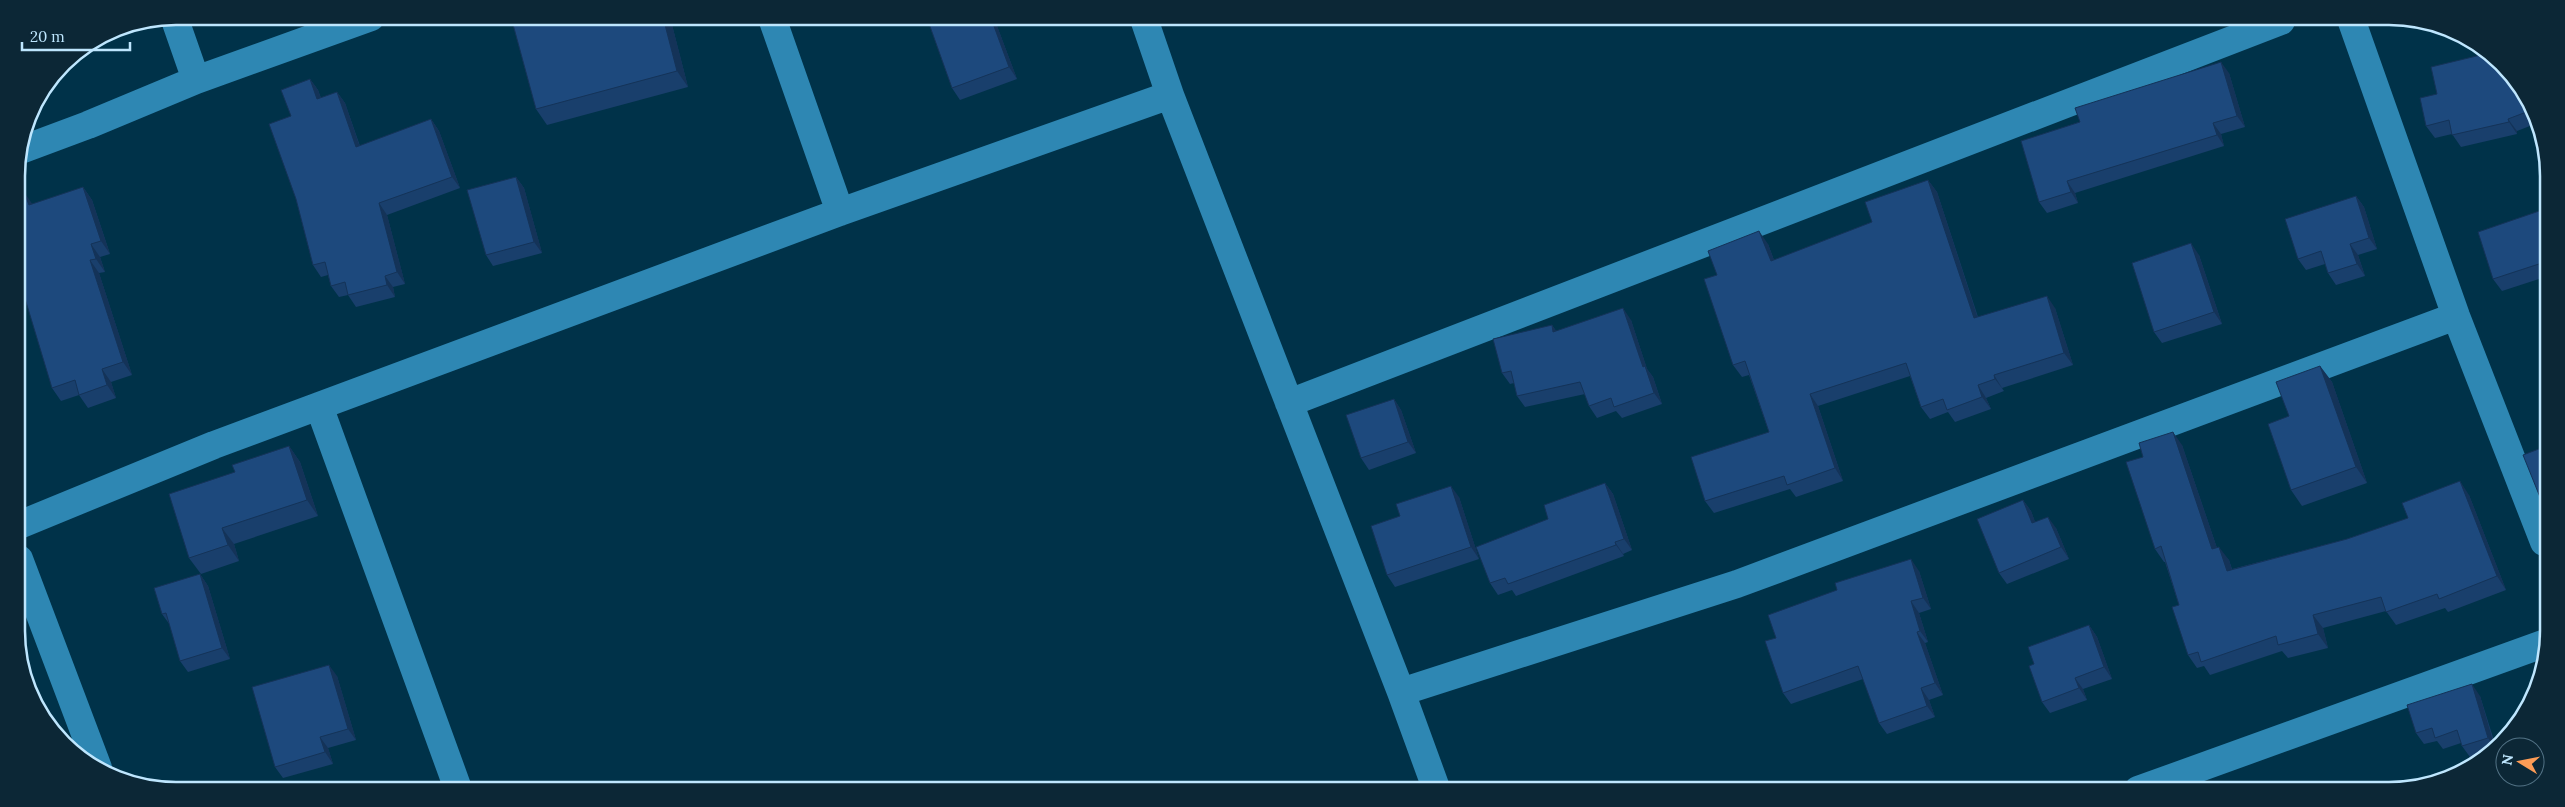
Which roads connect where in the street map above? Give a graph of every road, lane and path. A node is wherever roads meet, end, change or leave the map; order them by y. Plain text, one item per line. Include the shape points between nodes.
1 (177, 25) edge
2 (349, 25) edge
3 (774, 25) edge
4 (1146, 25) edge
5 (2271, 25) edge
6 (2353, 25) edge
7 (196, 80) junction
8 (1170, 95) junction
9 (28, 147) edge
10 (840, 212) junction
11 (2456, 316) junction
12 (1289, 403) junction
13 (319, 406) junction
14 (25, 522) edge
15 (2540, 532) edge
16 (25, 575) edge
17 (2539, 645) edge
18 (1401, 692) junction
19 (94, 757) edge
20 (456, 782) edge
21 (1434, 782) edge
22 (2160, 782) edge

1 - 7 street
2 - 7 street
3 - 10 street
4 - 8 street
5 - 12 street
6 - 11 street
7 - 9 street
8 - 10 street
8 - 12 street
10 - 13 street
11 - 15 street
11 - 18 street via 1737,584
12 - 18 street
13 - 14 street
13 - 20 street
16 - 19 street
17 - 22 street
18 - 21 street

